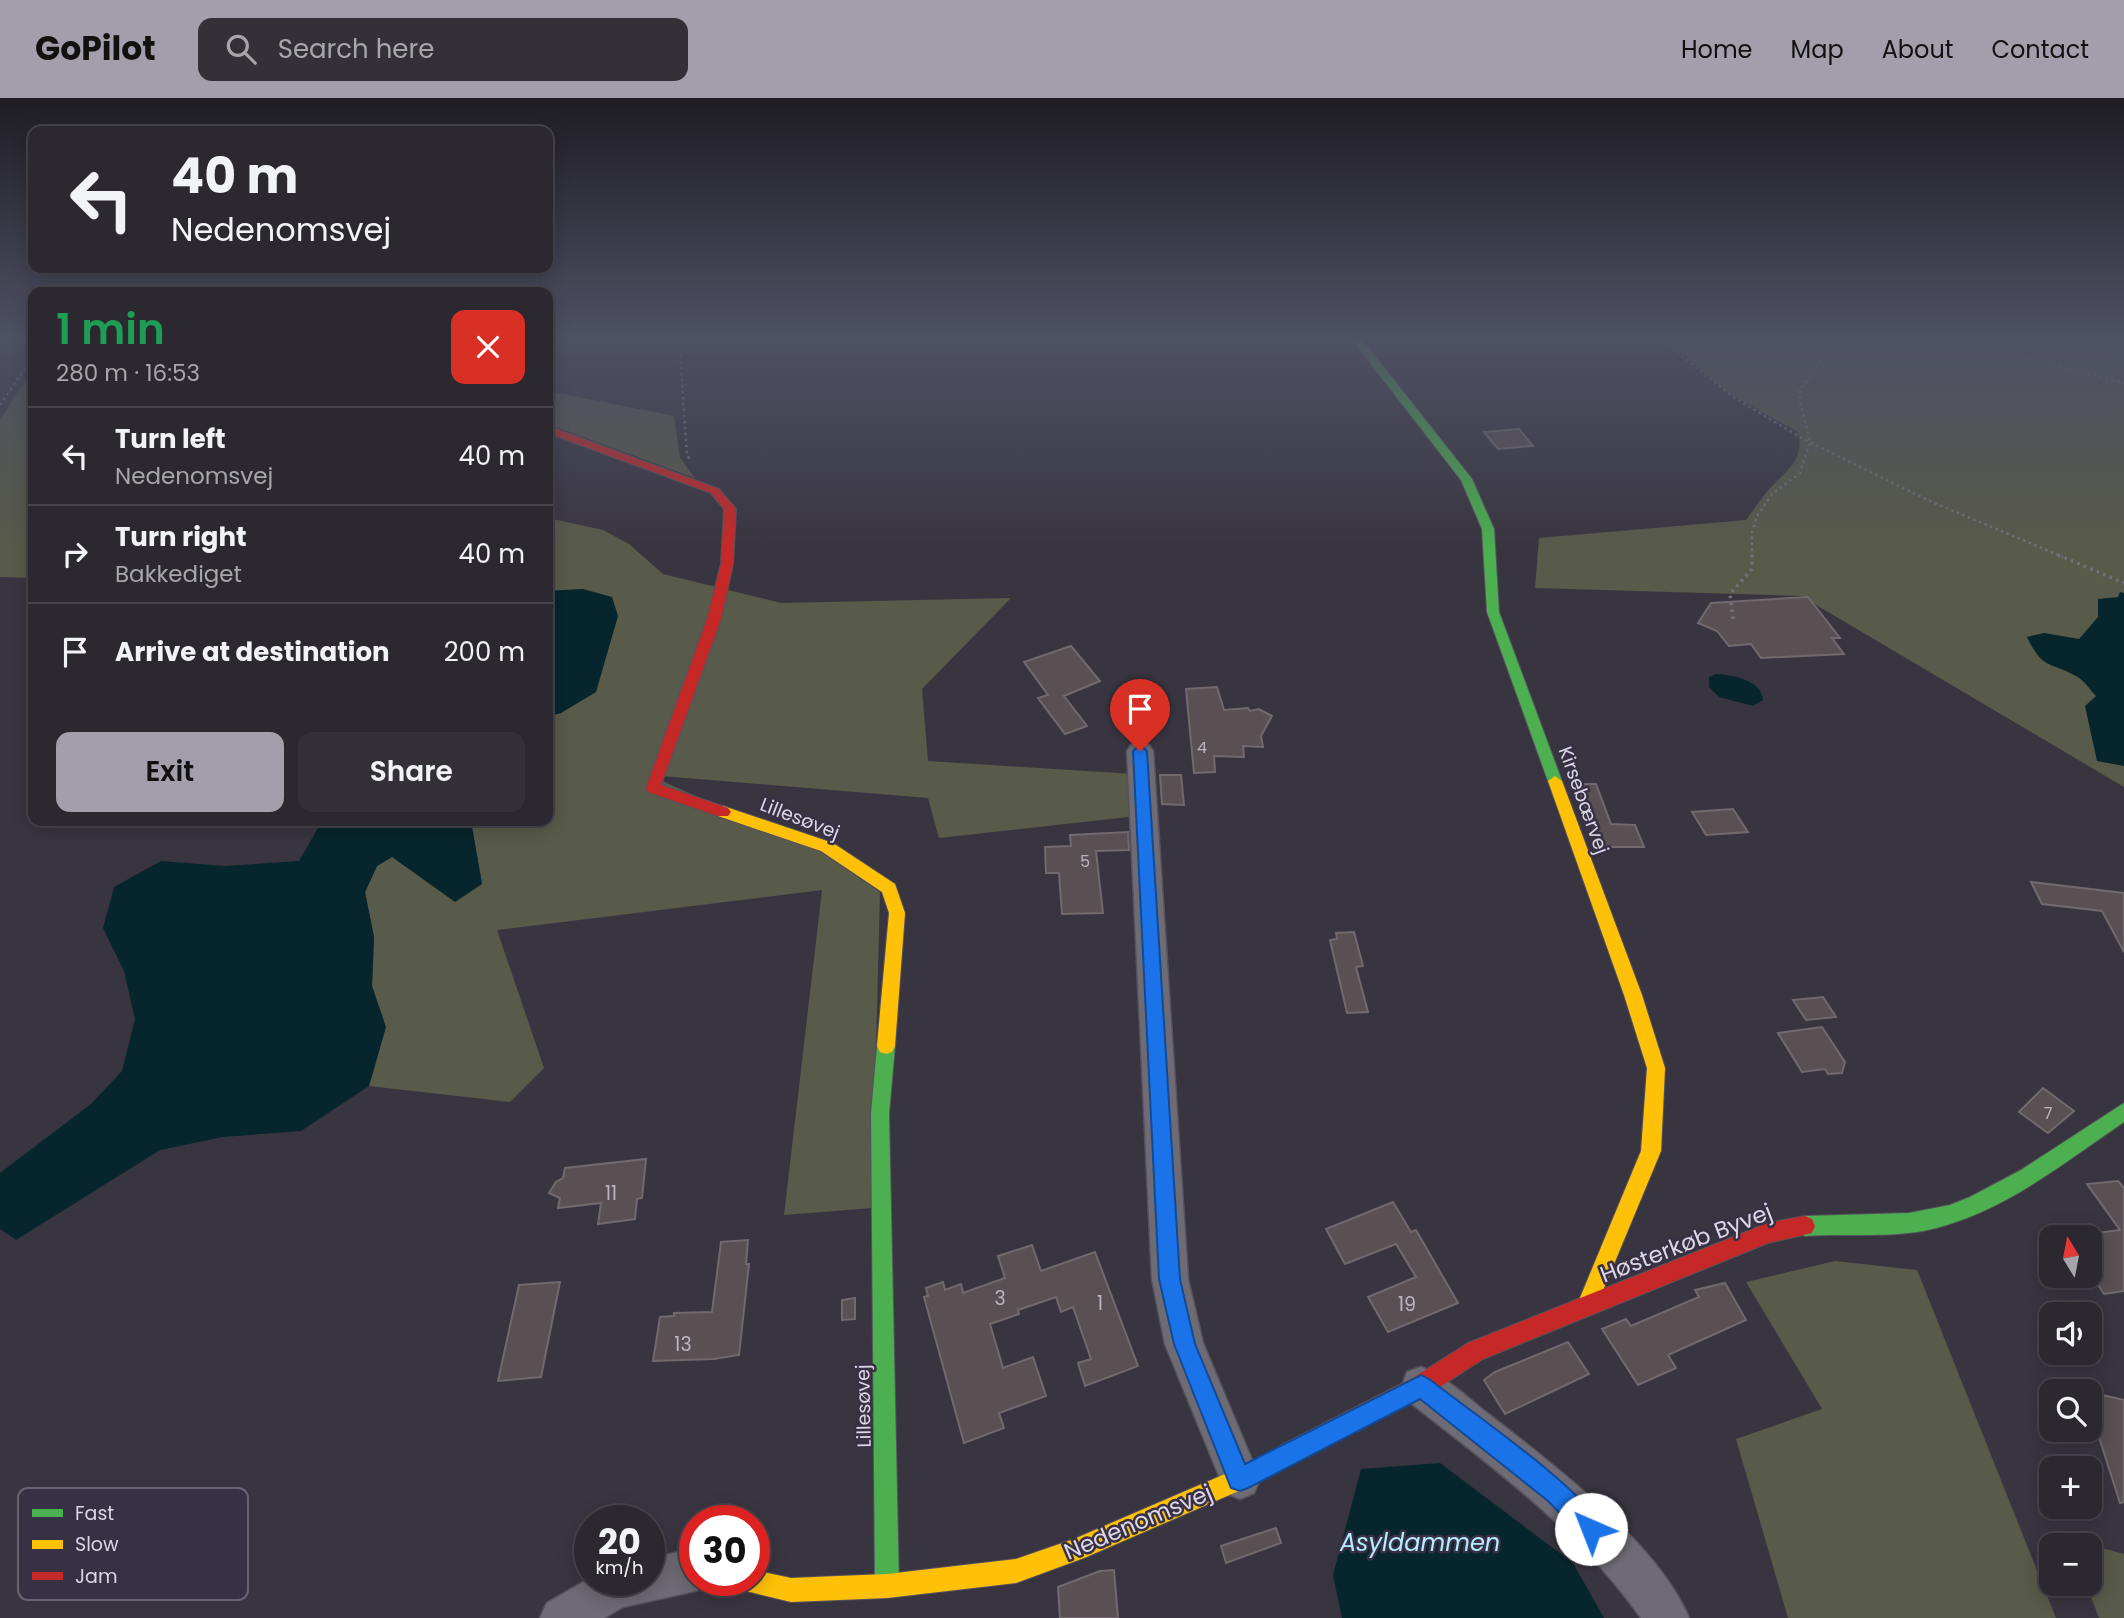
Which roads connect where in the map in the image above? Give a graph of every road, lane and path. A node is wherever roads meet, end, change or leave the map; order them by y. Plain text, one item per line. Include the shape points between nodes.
1 (684, 408) edge
2 (1410, 408) edge
3 (1752, 408) edge
4 (1801, 408) edge
5 (553, 431) edge
6 (1810, 442) junction
7 (708, 488) junction
8 (2124, 583) edge
9 (1733, 619) dead end
10 (1140, 751) dead end
11 (2124, 1111) edge
12 (1587, 1305) junction
13 (1421, 1386) junction
14 (1240, 1479) junction
15 (770, 1585) edge
16 (887, 1586) junction
17 (601, 1596) edge
18 (562, 1618) edge
19 (1667, 1618) edge

1 - 7 path via 687,454
2 - 12 street, Kirsebærvej via 1466,479 1488,530 1493,612 1657,1068 1651,1152
3 - 6 path
4 - 6 path
5 - 7 street, Lillesøvej
6 - 8 path via 1932,502
6 - 9 path via 1800,473 1772,494 1757,516 1752,569 1730,594
7 - 16 street, Lillesøvej via 730,509 727,564 713,620 653,788 827,847 889,888 897,913 880,1114
10 - 14 street via 1170,1279 1184,1344
11 - 12 street, Høsterkøb Byvej via 2031,1174 1959,1211 1921,1221 1822,1224 1768,1233
12 - 13 street, Høsterkøb Byvej via 1476,1351
13 - 14 street, Nedenomsvej
13 - 19 street via 1556,1493 1644,1583
14 - 16 street, Nedenomsvej via 1016,1571
15 - 16 street, Nedenomsvej via 791,1590
17 - 18 street

